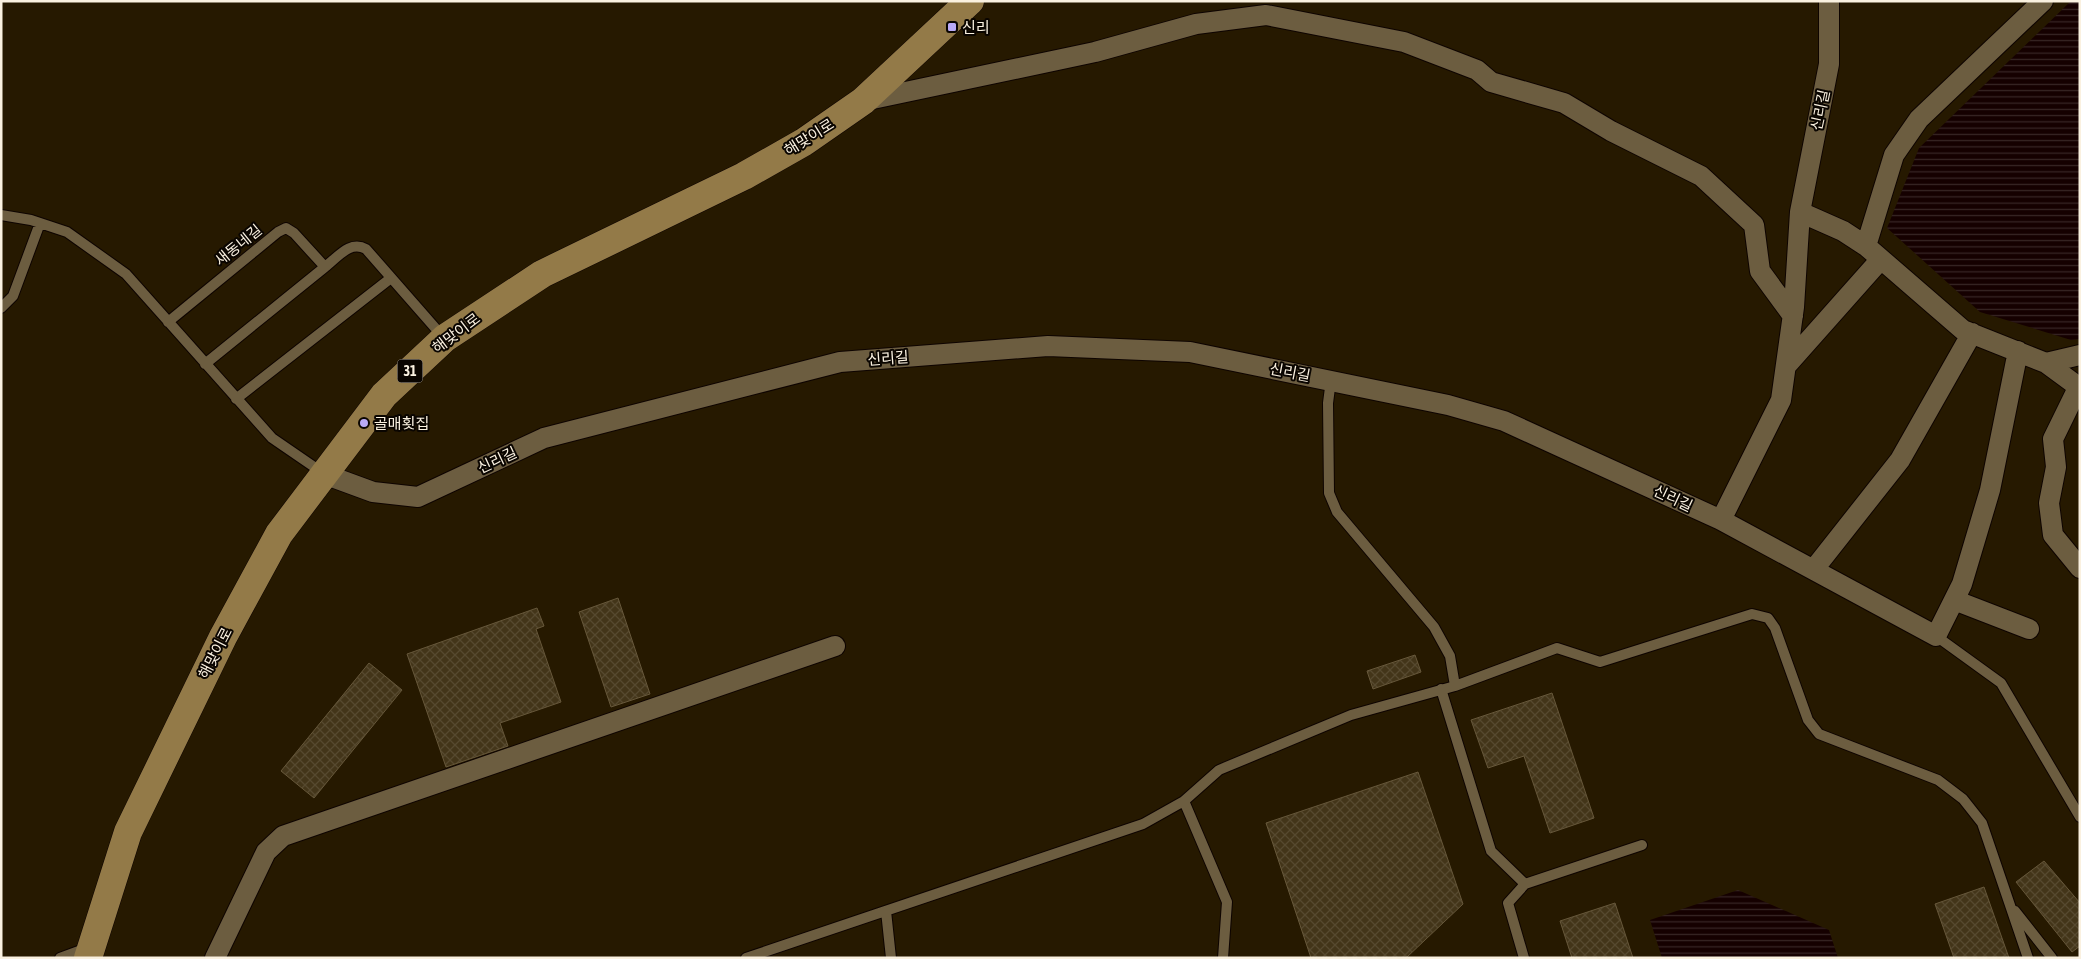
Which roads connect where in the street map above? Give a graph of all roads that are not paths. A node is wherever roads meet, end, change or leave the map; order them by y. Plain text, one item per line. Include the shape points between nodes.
1 (970, 1) edge
2 (1829, 1) edge
3 (2043, 1) edge
4 (864, 101) junction
5 (1800, 212) junction
6 (1, 215) edge
7 (40, 223) junction
8 (1874, 253) junction
9 (326, 267) junction
10 (391, 278) junction
11 (1, 308) edge
12 (1793, 316) junction
13 (168, 322) junction
14 (1972, 333) junction
15 (445, 338) junction
16 (2018, 352) junction
17 (2080, 355) edge
18 (2046, 363) junction
19 (205, 364) junction
20 (1786, 366) junction
21 (1331, 380) junction
22 (2079, 388) edge
23 (236, 400) junction
24 (324, 474) junction
25 (1721, 520) junction
26 (2080, 568) edge
27 (1814, 569) junction
28 (1954, 600) junction
29 (2029, 629) dead end
30 (1936, 636) junction
31 (835, 646) dead end
32 (1455, 686) junction
33 (1441, 689) junction
34 (1184, 801) junction
35 (2080, 817) edge
36 (1642, 845) dead end
37 (1525, 884) junction
38 (2009, 904) junction
39 (886, 911) junction
40 (90, 952) edge
41 (60, 958) edge
42 (215, 958) edge
43 (746, 958) edge
44 (891, 958) edge
45 (1223, 958) edge
46 (1524, 958) edge
47 (2028, 958) edge
48 (2052, 958) edge

1 - 4 main road, 해맞이로 / 31
2 - 5 street, 신리길 via 1829,64
3 - 8 street via 1919,120 1894,155
4 - 12 street via 1095,52 1196,24 1266,15 1404,42 1477,70 1491,82 1564,103 1611,131 1701,176 1754,225 1760,271
4 - 15 main road, 해맞이로 / 31 via 804,142 744,176 542,274
5 - 8 street via 1843,231
5 - 12 street, 신리길
6 - 7 lane
7 - 11 lane via 13,296
7 - 13 lane via 68,232 126,274
8 - 14 street via 1963,330
8 - 20 street
9 - 10 lane via 352,246 359,245
9 - 13 lane, 새동네길 via 294,232 286,228
9 - 19 lane
10 - 15 lane
10 - 23 lane
12 - 20 street, 신리길
13 - 19 lane
14 - 16 street
14 - 27 street via 1900,460
15 - 24 main road, 해맞이로 / 31 via 384,395
16 - 18 street
16 - 28 street via 1990,490 1962,584
17 - 18 street
18 - 22 street
19 - 23 lane
20 - 25 street, 신리길 via 1782,400
21 - 24 street, 신리길 via 1190,352 1048,346 840,362 544,438 418,498 373,492
21 - 25 street, 신리길 via 1448,405 1504,421
21 - 32 lane via 1328,402 1329,493 1337,512 1434,627 1450,656
22 - 26 street via 2053,439 2056,467 2049,503 2053,535
23 - 24 lane via 272,438
24 - 40 main road, 해맞이로 / 31 via 279,534 142,799 128,832
25 - 27 street
27 - 30 street
28 - 29 street
28 - 30 street
30 - 35 lane via 2001,683
31 - 42 street via 282,836 266,852
32 - 33 lane
32 - 38 lane via 1557,648 1600,662 1752,614 1768,618 1776,628 1808,720 1819,734 1938,780 1963,799 1982,824
33 - 34 lane via 1351,716 1219,770
33 - 37 lane via 1491,851
34 - 39 lane via 1143,824
34 - 45 lane via 1227,902
36 - 37 lane
37 - 46 lane via 1508,903
38 - 47 lane
38 - 48 lane
39 - 43 lane
39 - 44 lane
40 - 41 lane

